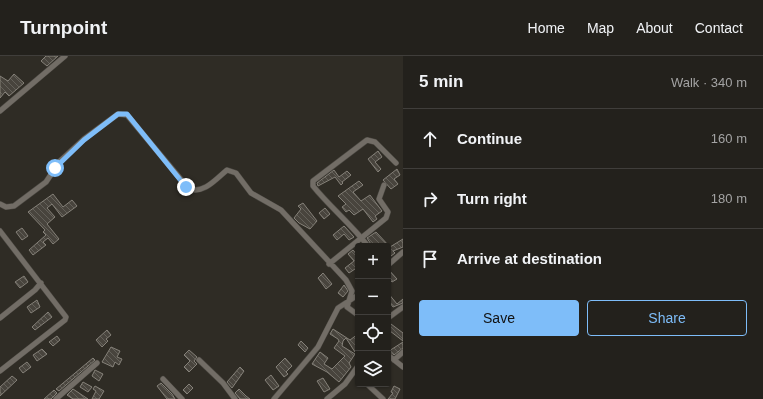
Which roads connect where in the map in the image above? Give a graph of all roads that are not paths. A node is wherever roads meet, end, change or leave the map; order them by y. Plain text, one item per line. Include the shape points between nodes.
1 (65, 56) edge
2 (0, 111) edge
3 (396, 163) dead end
4 (384, 185) dead end
5 (0, 204) edge
6 (0, 231) edge
7 (361, 238) junction
8 (365, 243) edge
9 (403, 252) edge
10 (391, 262) edge
11 (329, 264) junction
12 (41, 283) junction
13 (355, 297) edge
14 (346, 304) junction
15 (403, 307) edge
16 (355, 312) edge
17 (391, 316) edge
18 (0, 318) edge
19 (403, 352) edge
20 (391, 358) edge
21 (199, 360) dead end
22 (394, 360) junction
23 (98, 362) dead end
24 (403, 367) edge
25 (0, 370) edge
26 (355, 376) edge
27 (163, 379) dead end
28 (371, 387) edge
29 (56, 399) edge
30 (182, 399) edge
31 (235, 399) edge
32 (274, 399) edge
33 (327, 399) edge
34 (383, 399) edge

1 - 2 street
3 - 7 street via 375,142 367,140 313,181 313,186 326,202
4 - 7 street via 379,199 388,212 386,218
5 - 11 street via 10,207 17,204 46,182 60,161 84,140 118,114 123,113 127,114 189,189 198,190 227,170 234,171 251,192 281,210
6 - 12 street
7 - 8 street
7 - 11 street
9 - 10 street
11 - 14 street via 350,286 352,291
12 - 18 street
12 - 25 street via 64,313 65,320
13 - 14 street
14 - 16 street
14 - 32 street via 338,308 318,348
15 - 17 street
19 - 22 street
20 - 22 street
21 - 31 street via 223,383
22 - 24 street
23 - 29 street
26 - 33 street
27 - 30 street
28 - 34 street

